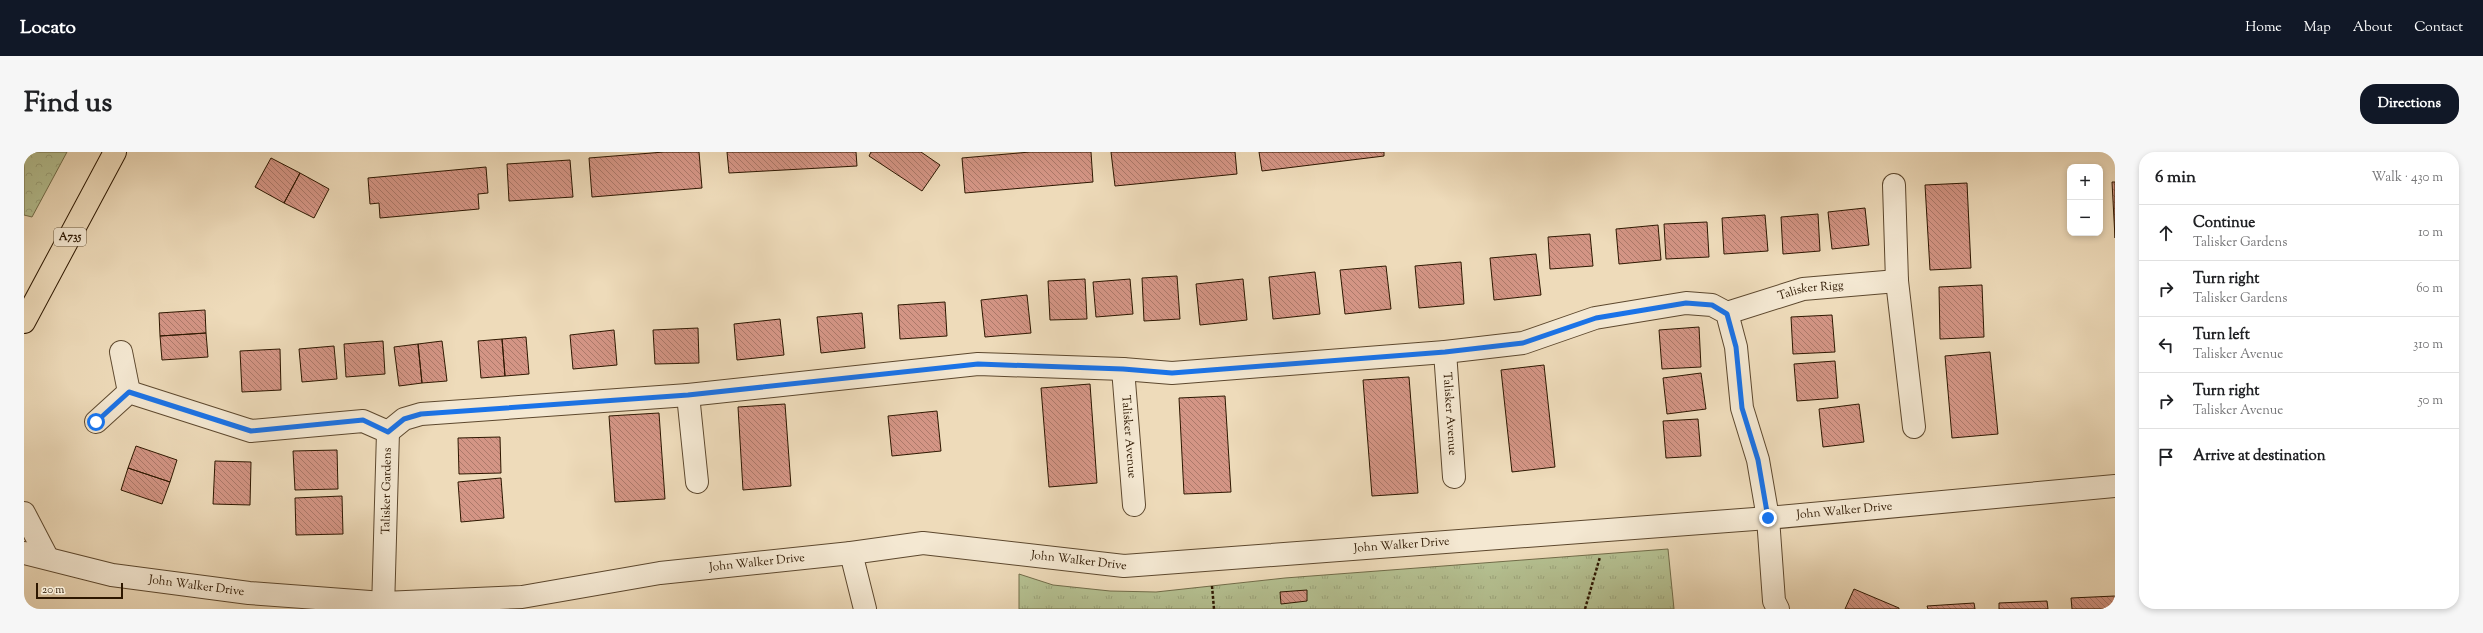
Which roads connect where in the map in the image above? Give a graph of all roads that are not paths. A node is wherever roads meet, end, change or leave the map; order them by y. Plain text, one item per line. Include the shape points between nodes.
1 (115, 152) edge
2 (1894, 185) dead end
3 (1897, 281) junction
4 (1727, 314) junction
5 (24, 322) edge
6 (121, 352) dead end
7 (1445, 352) junction
8 (1123, 369) junction
9 (129, 392) junction
10 (688, 395) junction
11 (96, 422) dead end
12 (1914, 427) dead end
13 (388, 432) junction
14 (1454, 477) dead end
15 (697, 482) dead end
16 (2115, 486) edge
17 (1134, 505) dead end
18 (24, 513) edge
19 (1768, 518) junction
20 (24, 553) edge
21 (851, 553) junction
22 (47, 557) junction
23 (383, 606) edge
24 (865, 609) edge
25 (1778, 609) edge

1 - 5 main road, A735
2 - 3 street
3 - 4 street, Talisker Rigg via 1803,289
3 - 12 street
4 - 7 street via 1712,305 1686,303 1596,318 1523,343
4 - 19 street via 1736,347 1742,408 1758,460
6 - 9 street
7 - 8 street via 1172,373
7 - 14 street, Talisker Avenue
8 - 10 street via 978,364
8 - 17 street, Talisker Avenue
9 - 11 street
9 - 13 street, Talisker Gardens via 251,431 363,420
10 - 13 street via 421,414 404,419
10 - 15 street
13 - 23 street, Talisker Gardens
16 - 19 street, John Walker Drive
18 - 22 street
19 - 21 street, John Walker Drive via 1124,566 923,543
19 - 25 street via 1774,601
20 - 22 street, John Walker Drive
21 - 23 street, John Walker Drive via 660,573 522,597
21 - 24 street
22 - 23 street, John Walker Drive via 120,576 249,593

